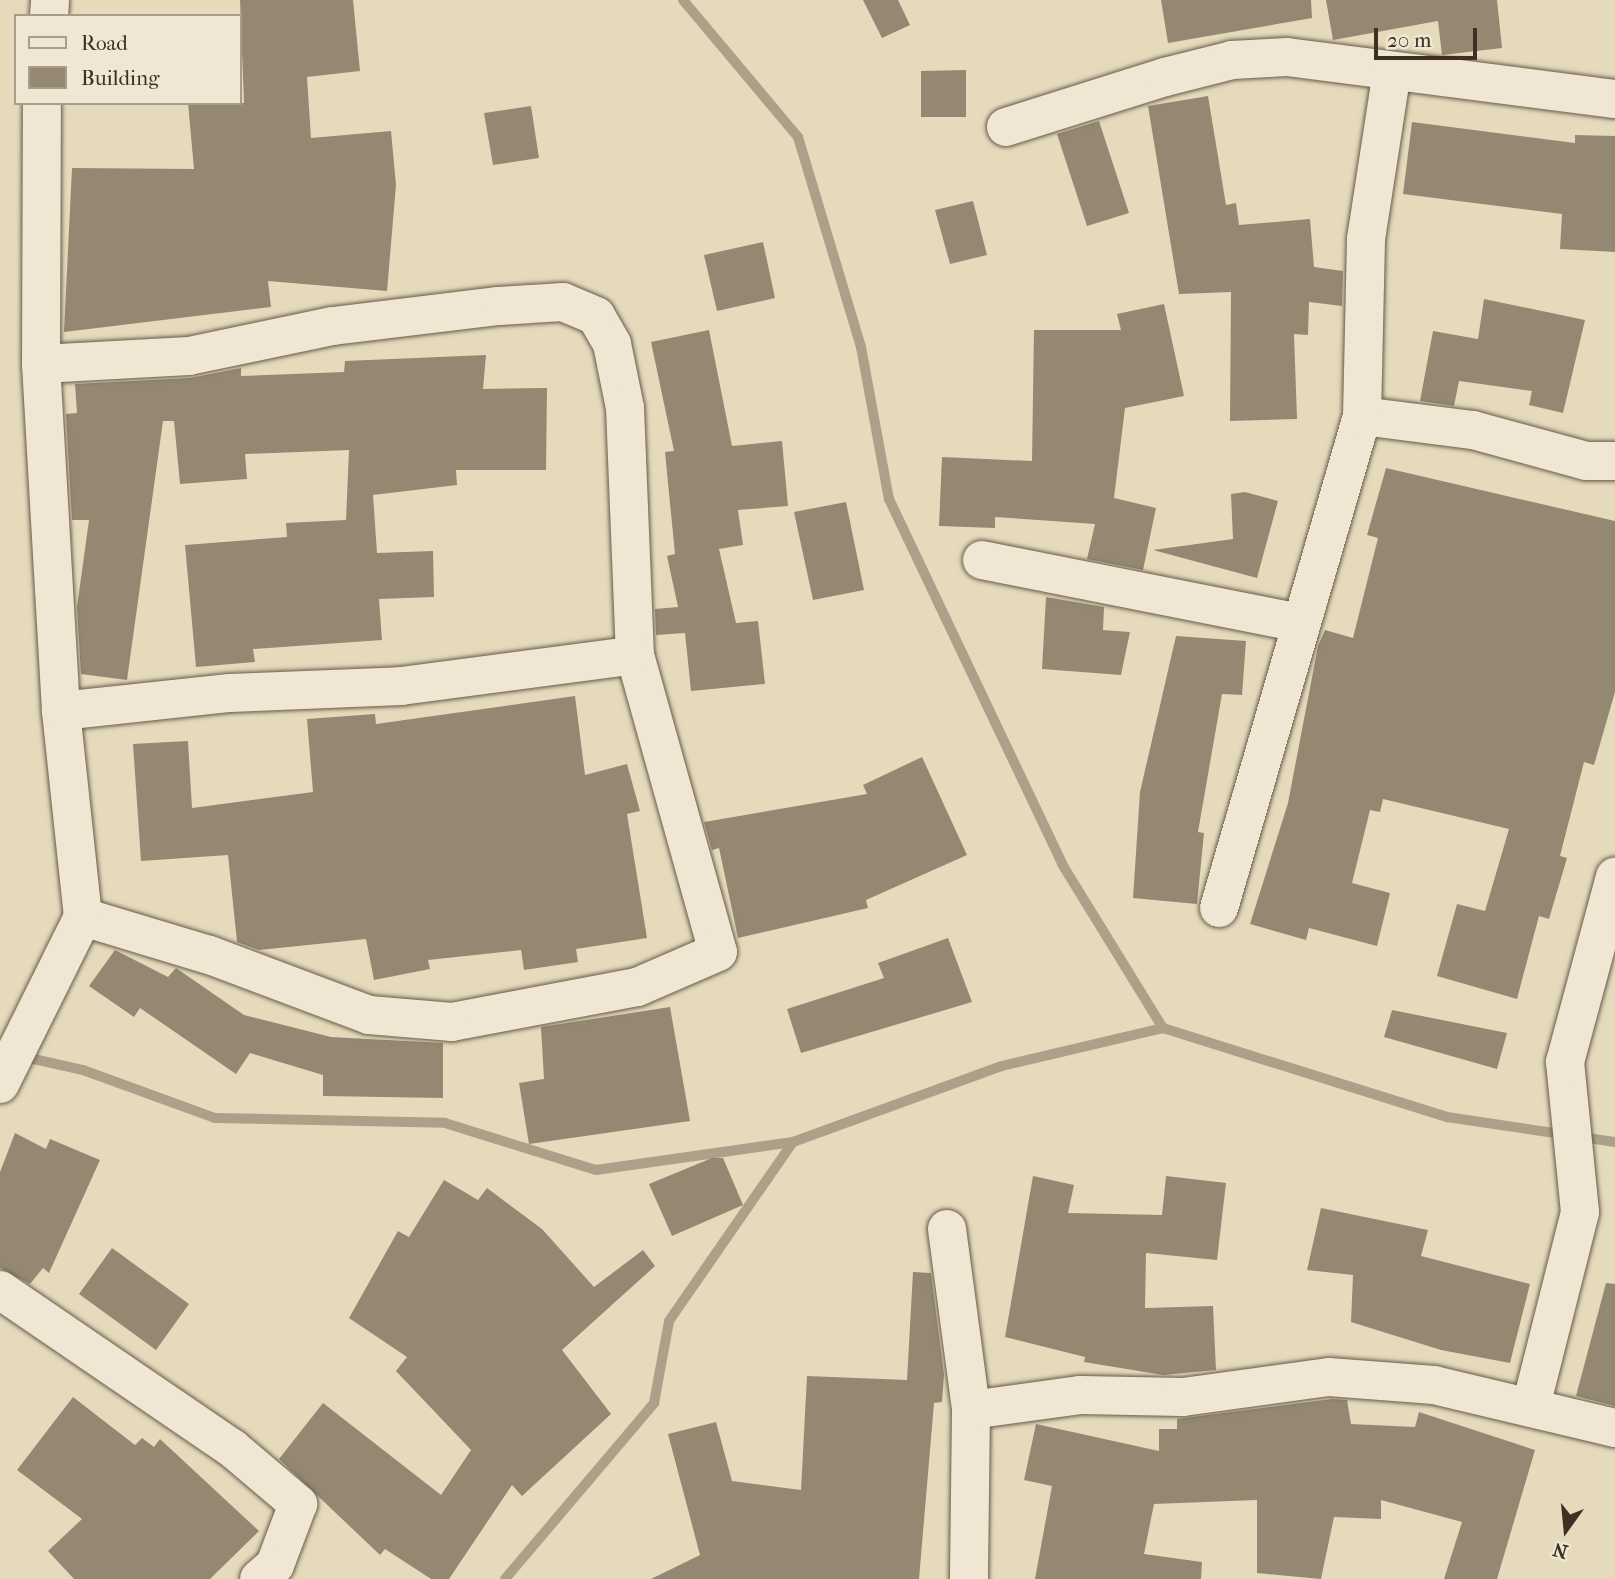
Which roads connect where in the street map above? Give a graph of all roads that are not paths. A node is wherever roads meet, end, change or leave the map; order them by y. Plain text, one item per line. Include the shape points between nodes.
1 (1392, 72) junction
2 (1615, 99) edge
3 (42, 105) edge
4 (1006, 127) dead end
5 (41, 364) junction
6 (1362, 416) junction
7 (1615, 461) edge
8 (982, 560) dead end
9 (1300, 623) junction
10 (635, 654) junction
11 (61, 711) junction
12 (1615, 877) edge
13 (1219, 908) dead end
14 (83, 917) junction
15 (0, 1084) edge
16 (947, 1229) dead end
17 (0, 1290) edge
18 (1531, 1406) junction
19 (971, 1410) junction
20 (1615, 1428) edge
21 (259, 1579) edge
22 (969, 1579) edge

1 - 2 street
1 - 4 street via 1287,57 1232,61
1 - 6 street via 1366,239
3 - 5 street
5 - 10 street via 190,356 333,326 499,306 563,302 596,316 612,344 625,408
5 - 11 street
6 - 7 street via 1473,430 1586,461
6 - 9 street
8 - 9 street
9 - 13 street
10 - 11 street via 401,686 230,693
10 - 14 street via 719,952 637,987 452,1022 369,1015 209,955
11 - 14 street
12 - 18 street via 1565,1062 1577,1232
14 - 15 street
16 - 19 street
17 - 21 street via 232,1448 298,1504 275,1565
18 - 19 street via 1434,1385 1329,1377 1183,1396 1081,1395
18 - 20 street
19 - 22 street

